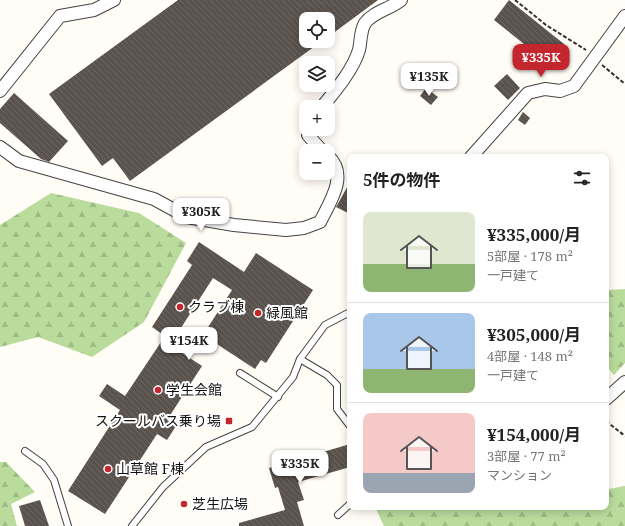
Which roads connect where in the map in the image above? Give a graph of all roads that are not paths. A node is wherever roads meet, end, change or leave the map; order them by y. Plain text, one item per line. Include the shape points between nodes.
1 (114, 0) edge
2 (401, 0) edge
3 (625, 16) edge
4 (0, 91) edge
5 (328, 100) edge
6 (309, 136) edge
7 (316, 144) edge
8 (0, 147) edge
9 (474, 154) edge
10 (335, 165) edge
11 (347, 314) edge
12 (300, 359) junction
13 (240, 373) dead end
14 (625, 382) edge
15 (609, 396) edge
16 (278, 397) junction
17 (347, 422) edge
18 (25, 451) dead end
19 (347, 507) edge
20 (338, 515) dead end
21 (68, 526) edge
22 (132, 526) edge

1 - 4 street via 94,10 60,16
2 - 5 street via 370,17 364,24 358,51 341,84
3 - 9 street via 574,86 560,91 545,89 528,92
6 - 7 street
8 - 10 street via 19,161 154,199 187,217 286,230 304,228 320,222 338,186
11 - 12 lane via 325,325
12 - 16 lane via 293,377
12 - 17 lane via 327,375 337,385 336,409
13 - 16 lane
14 - 15 street
16 - 22 lane via 252,427 206,447 163,488
18 - 21 lane via 42,464 54,480
19 - 20 lane

